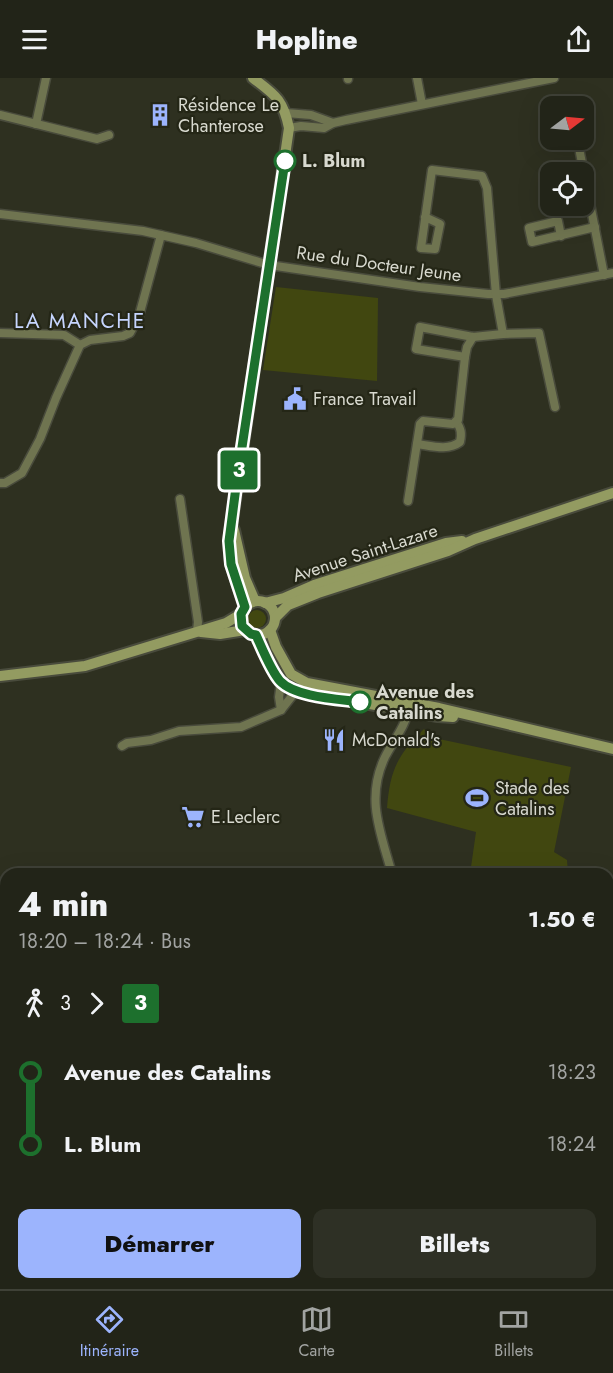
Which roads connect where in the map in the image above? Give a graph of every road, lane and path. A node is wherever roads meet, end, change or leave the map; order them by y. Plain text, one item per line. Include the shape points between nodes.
1 (46, 78) edge
2 (253, 78) edge
3 (417, 78) edge
4 (554, 78) edge
5 (423, 104) junction
6 (286, 113) junction
7 (0, 115) edge
8 (333, 123) junction
9 (36, 124) junction
10 (289, 128) junction
11 (110, 135) dead end
12 (580, 153) dead end
13 (0, 214) edge
14 (425, 217) dead end
15 (595, 227) junction
16 (161, 235) junction
17 (561, 236) dead end
18 (269, 265) junction
19 (609, 274) edge
20 (496, 295) junction
21 (0, 333) edge
22 (502, 334) junction
23 (473, 338) junction
24 (80, 345) junction
25 (465, 357) junction
26 (555, 407) dead end
27 (456, 421) junction
28 (417, 444) junction
29 (0, 483) edge
30 (613, 493) edge
31 (180, 499) dead end
32 (408, 501) dead end
33 (475, 539) junction
34 (251, 606) junction
35 (275, 618) junction
36 (245, 630) junction
37 (270, 630) junction
38 (197, 631) junction
39 (256, 635) junction
40 (291, 674) junction
41 (0, 676) edge
42 (281, 682) junction
43 (296, 691) junction
44 (410, 707) junction
45 (281, 710) junction
46 (122, 746) dead end
47 (613, 749) edge
48 (390, 868) edge

1 - 9 street
2 - 6 street via 278,98
3 - 5 street
4 - 5 street
5 - 8 street
6 - 8 street
6 - 10 street
7 - 9 street
8 - 10 street via 324,128
9 - 11 street via 97,139
10 - 18 street
12 - 15 street
13 - 16 street, Rue du Docteur Jeune
14 - 20 street via 432,170 482,176 487,188
15 - 17 street
15 - 19 street
16 - 18 street, Rue du Docteur Jeune
16 - 24 street via 139,315 130,333
18 - 20 street, Rue du Docteur Jeune
18 - 34 street via 232,519
19 - 20 street, Rue du Docteur Jeune
20 - 22 street
21 - 24 street via 64,335
22 - 23 street
22 - 26 street via 539,333
23 - 25 street
23 - 25 street via 420,327 416,349
24 - 29 street via 22,473
25 - 27 street
27 - 28 street via 423,421
27 - 28 street via 462,434 454,447
28 - 32 street
30 - 33 street, Avenue Saint-Lazare
31 - 38 street
33 - 34 street, Avenue Saint-Lazare via 446,543
33 - 35 street, Avenue Saint-Lazare via 308,597 288,605
34 - 35 street via 271,607
34 - 36 street via 242,626
34 - 38 street, Avenue Saint-Lazare via 226,623
35 - 37 street
36 - 38 street, Avenue Saint-Lazare via 220,634
36 - 39 street
37 - 39 street
37 - 40 street
38 - 41 street, Avenue Saint-Lazare via 85,666
39 - 42 street
40 - 43 street
40 - 44 street via 307,683
42 - 43 street
42 - 45 street
43 - 44 street
43 - 45 street
44 - 47 street via 439,708
44 - 48 street via 375,786 379,827
45 - 46 street via 241,727 179,730

